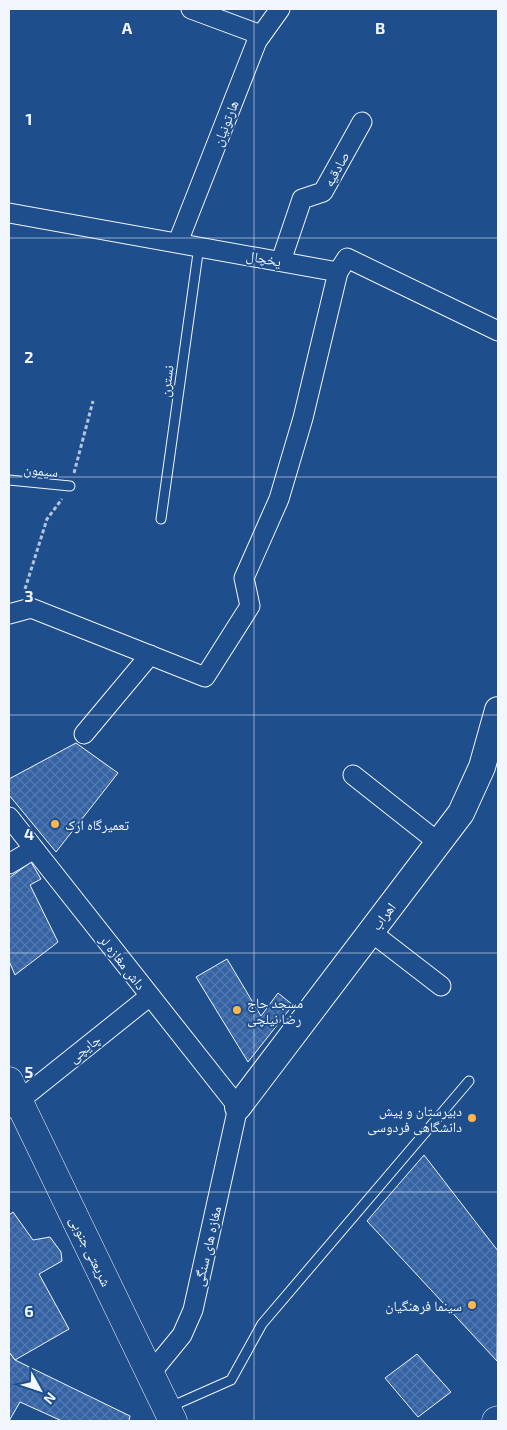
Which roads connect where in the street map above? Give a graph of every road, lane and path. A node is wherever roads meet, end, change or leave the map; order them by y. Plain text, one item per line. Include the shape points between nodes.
1 (191, 9) edge
2 (280, 9) edge
3 (261, 35) junction
4 (362, 122) dead end
5 (9, 213) edge
6 (178, 242) junction
7 (199, 246) junction
8 (281, 262) junction
9 (338, 272) junction
10 (498, 332) edge
11 (94, 401) dead end
12 (9, 480) edge
13 (70, 486) junction
14 (161, 519) dead end
15 (23, 596) dead end
16 (9, 614) edge
17 (150, 655) junction
18 (498, 710) edge
19 (84, 734) dead end
20 (353, 775) dead end
21 (9, 817) edge
22 (439, 843) junction
23 (34, 849) junction
24 (9, 864) edge
25 (371, 932) junction
26 (441, 986) dead end
27 (150, 996) junction
28 (469, 1081) dead end
29 (12, 1097) edge
30 (238, 1107) junction
31 (150, 1374) junction
32 (168, 1417) edge

1 - 3 street
2 - 3 street, هارتونیان
3 - 6 street, هارتونیان
4 - 8 street, صادقیه via 323,192 302,199
5 - 6 street, یخچال
6 - 7 street, یخچال
7 - 8 street, یخچال
7 - 14 lane, نسترن
8 - 9 street, یخچال
9 - 10 street via 347,258
9 - 17 street via 298,436 279,498 244,578 250,606 205,677
11 - 13 path
12 - 13 lane, سیمون
13 - 15 path via 47,519
16 - 17 street via 31,608
17 - 19 street
18 - 22 street, اهراب via 482,767 461,813
20 - 22 street
21 - 23 street, داش مغازه لر
22 - 25 street, اهراب
23 - 24 street
23 - 27 street, داش مغازه لر
25 - 26 street
25 - 30 street, اهراب
27 - 29 street, چایچی
27 - 30 street, داش مغازه لر
28 - 32 lane via 262,1324 231,1380
29 - 31 main road, شریعتی جنوبی
30 - 31 street, مغازه های سنگی via 193,1310 182,1335
31 - 32 main road, شریعتی جنوبی

